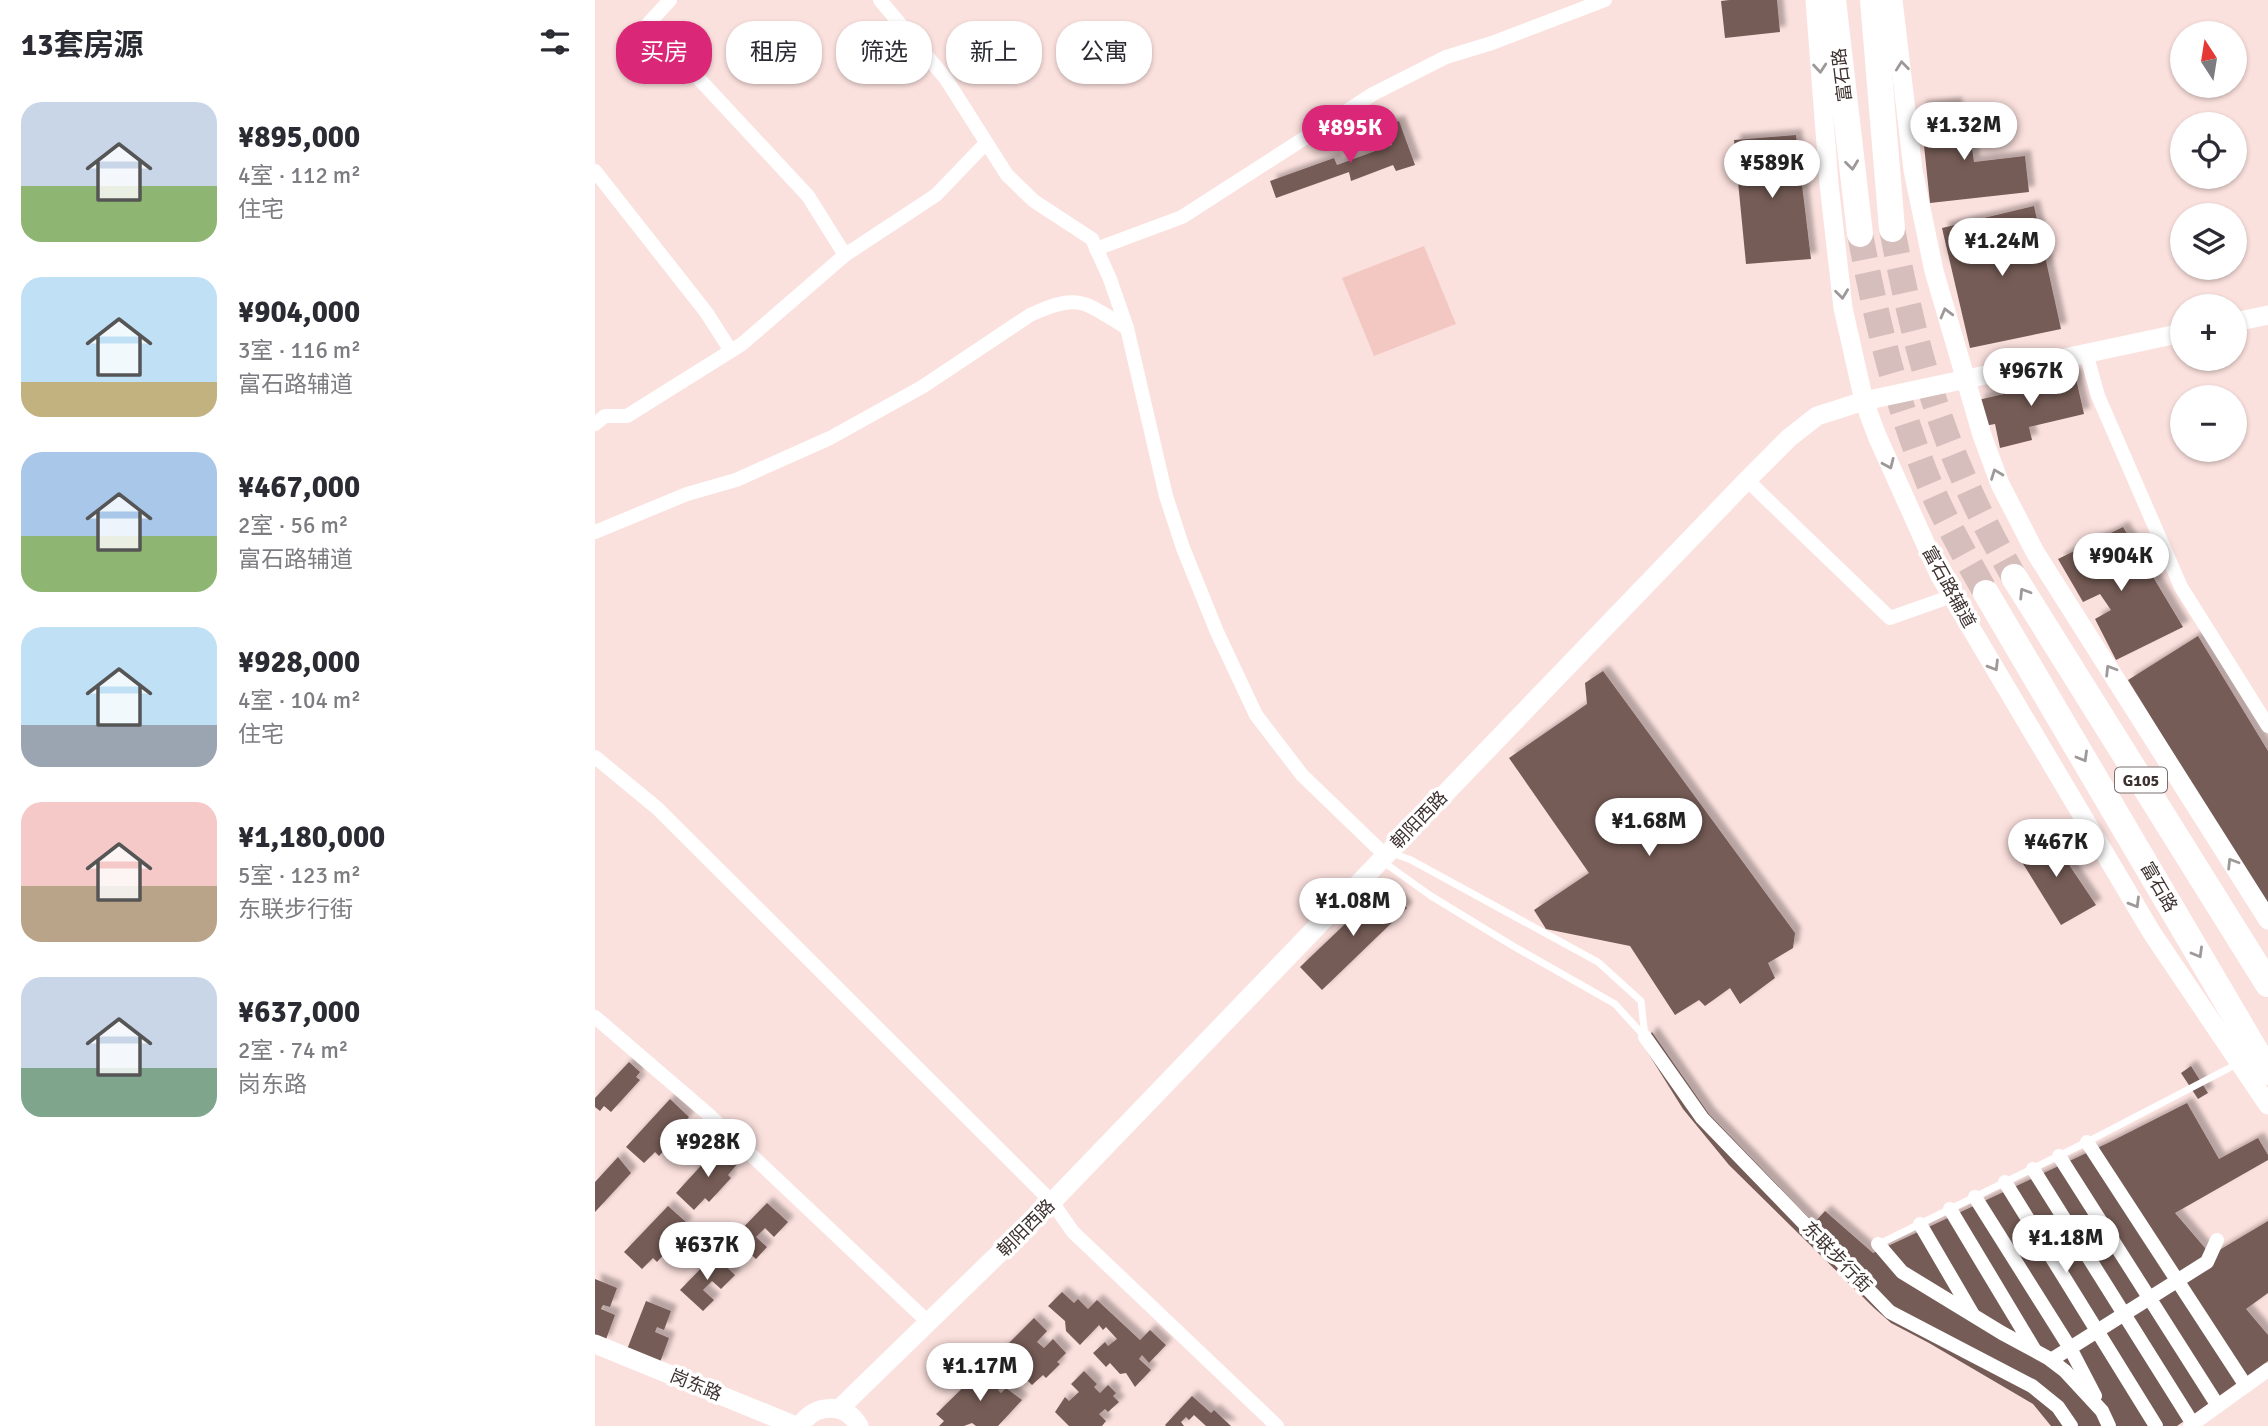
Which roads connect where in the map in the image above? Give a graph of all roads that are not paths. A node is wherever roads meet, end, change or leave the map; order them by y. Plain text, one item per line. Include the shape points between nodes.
1 (670, 0) edge
2 (880, 0) edge
3 (1605, 0) edge
4 (1815, 0) edge
5 (1833, 0) edge
6 (1873, 0) edge
7 (1893, 0) edge
8 (986, 143) junction
9 (595, 171) edge
10 (1892, 229) tunnel mouth
11 (1860, 234) tunnel mouth
12 (1097, 249) junction
13 (845, 255) junction
14 (2268, 315) edge
15 (2247, 319) edge
16 (1127, 328) junction
17 (2170, 336) edge
18 (731, 351) junction
19 (2086, 353) junction
20 (1965, 379) junction
21 (1864, 401) junction
22 (595, 424) edge
23 (1747, 480) junction
24 (595, 532) edge
25 (2014, 577) tunnel mouth
26 (1986, 593) tunnel mouth
27 (1952, 596) junction
28 (2268, 726) edge
29 (595, 757) edge
30 (1383, 858) junction
31 (2268, 920) edge
32 (2268, 984) edge
33 (595, 1017) edge
34 (1645, 1037) junction
35 (2240, 1063) junction
36 (2268, 1072) edge
37 (2268, 1105) edge
38 (2087, 1142) junction
39 (2059, 1156) junction
40 (2033, 1169) junction
41 (2005, 1182) junction
42 (1975, 1197) junction
43 (1052, 1202) junction
44 (1950, 1209) junction
45 (1920, 1224) junction
46 (2217, 1240) dead end
47 (1878, 1244) joint
48 (2177, 1280) junction
49 (2150, 1298) junction
50 (2124, 1313) junction
51 (1974, 1315) junction
52 (929, 1323) junction
53 (2097, 1331) junction
54 (595, 1343) edge
55 (2070, 1348) junction
56 (2034, 1350) junction
57 (2051, 1360) junction
58 (2268, 1370) edge
59 (2246, 1386) junction
60 (2218, 1406) junction
61 (839, 1409) junction
62 (2102, 1411) junction
63 (2192, 1425) edge
64 (798, 1426) edge
65 (859, 1426) edge
66 (1277, 1426) edge
67 (2071, 1426) edge
68 (2109, 1426) edge
69 (2156, 1426) edge

1 - 13 street via 647,24 808,196
2 - 8 street via 947,79
3 - 12 street via 1446,57 1373,94 1182,217
4 -> 21 main road, 富石路辅道 via 1843,308
5 -> 11 highway, 富石路
6 - 10 highway, 富石路
20 -> 7 main road via 1934,271 1913,170
8 - 12 street via 1007,175 1034,201 1092,239
8 - 13 street via 936,195
9 - 18 street via 706,312
12 - 16 street
13 - 18 street
14 - 15 main road
16 - 24 street via 1073,300 1046,307 922,387 830,438 736,480 687,494
16 - 30 street via 1166,496 1183,548 1256,715 1302,775
17 - 19 main road, 朝阳西路
18 - 22 street via 627,416 605,416
19 - 20 main road, 朝阳西路
19 - 28 street via 2098,396 2181,587
20 - 21 main road, 朝阳西路
31 -> 20 main road via 2035,552 2000,484
21 - 23 main road, 朝阳西路 via 1817,416
21 -> 27 main road, 富石路辅道 via 1913,521
23 - 27 street via 1891,618
23 - 30 main road, 朝阳西路
32 -> 25 highway, G105
26 -> 36 highway, 富石路 / G105
27 -> 35 main road, 富石路辅道 via 2152,933
29 - 43 street via 657,808
30 - 34 lane via 1431,896 1615,1004
30 - 34 lane via 1395,853 1411,860 1598,962 1641,1001
30 - 43 main road, 朝阳西路
33 - 52 street via 708,1114
34 - 67 street, 东联步行街 via 1702,1118 1890,1312 2032,1386 2058,1407
35 - 37 main road, 富石路辅道
35 - 38 lane
38 - 39 lane
38 - 48 street
39 - 40 lane
39 - 49 street
40 - 41 lane
40 - 50 street
41 - 42 lane
41 - 53 street
42 - 44 lane
42 - 55 street
43 - 52 main road, 朝阳西路
43 - 66 street via 1073,1232
44 - 45 lane
44 - 56 street
45 - 47 lane
45 - 51 street
46 - 48 street via 2207,1262
47 - 51 street via 1902,1272
48 - 49 street
48 - 59 street
49 - 50 street
49 - 60 street
50 - 53 street
50 - 63 street
51 - 56 street
52 - 61 main road, 朝阳西路
53 - 55 street
53 - 69 street
54 - 64 main road, 岗东路
55 - 57 street
55 - 62 street
56 - 57 street
57 - 62 street
58 - 59 street
59 - 60 street
60 - 63 street
61 - 64 main road via 819,1409
61 - 65 main road via 854,1417
62 - 68 street

